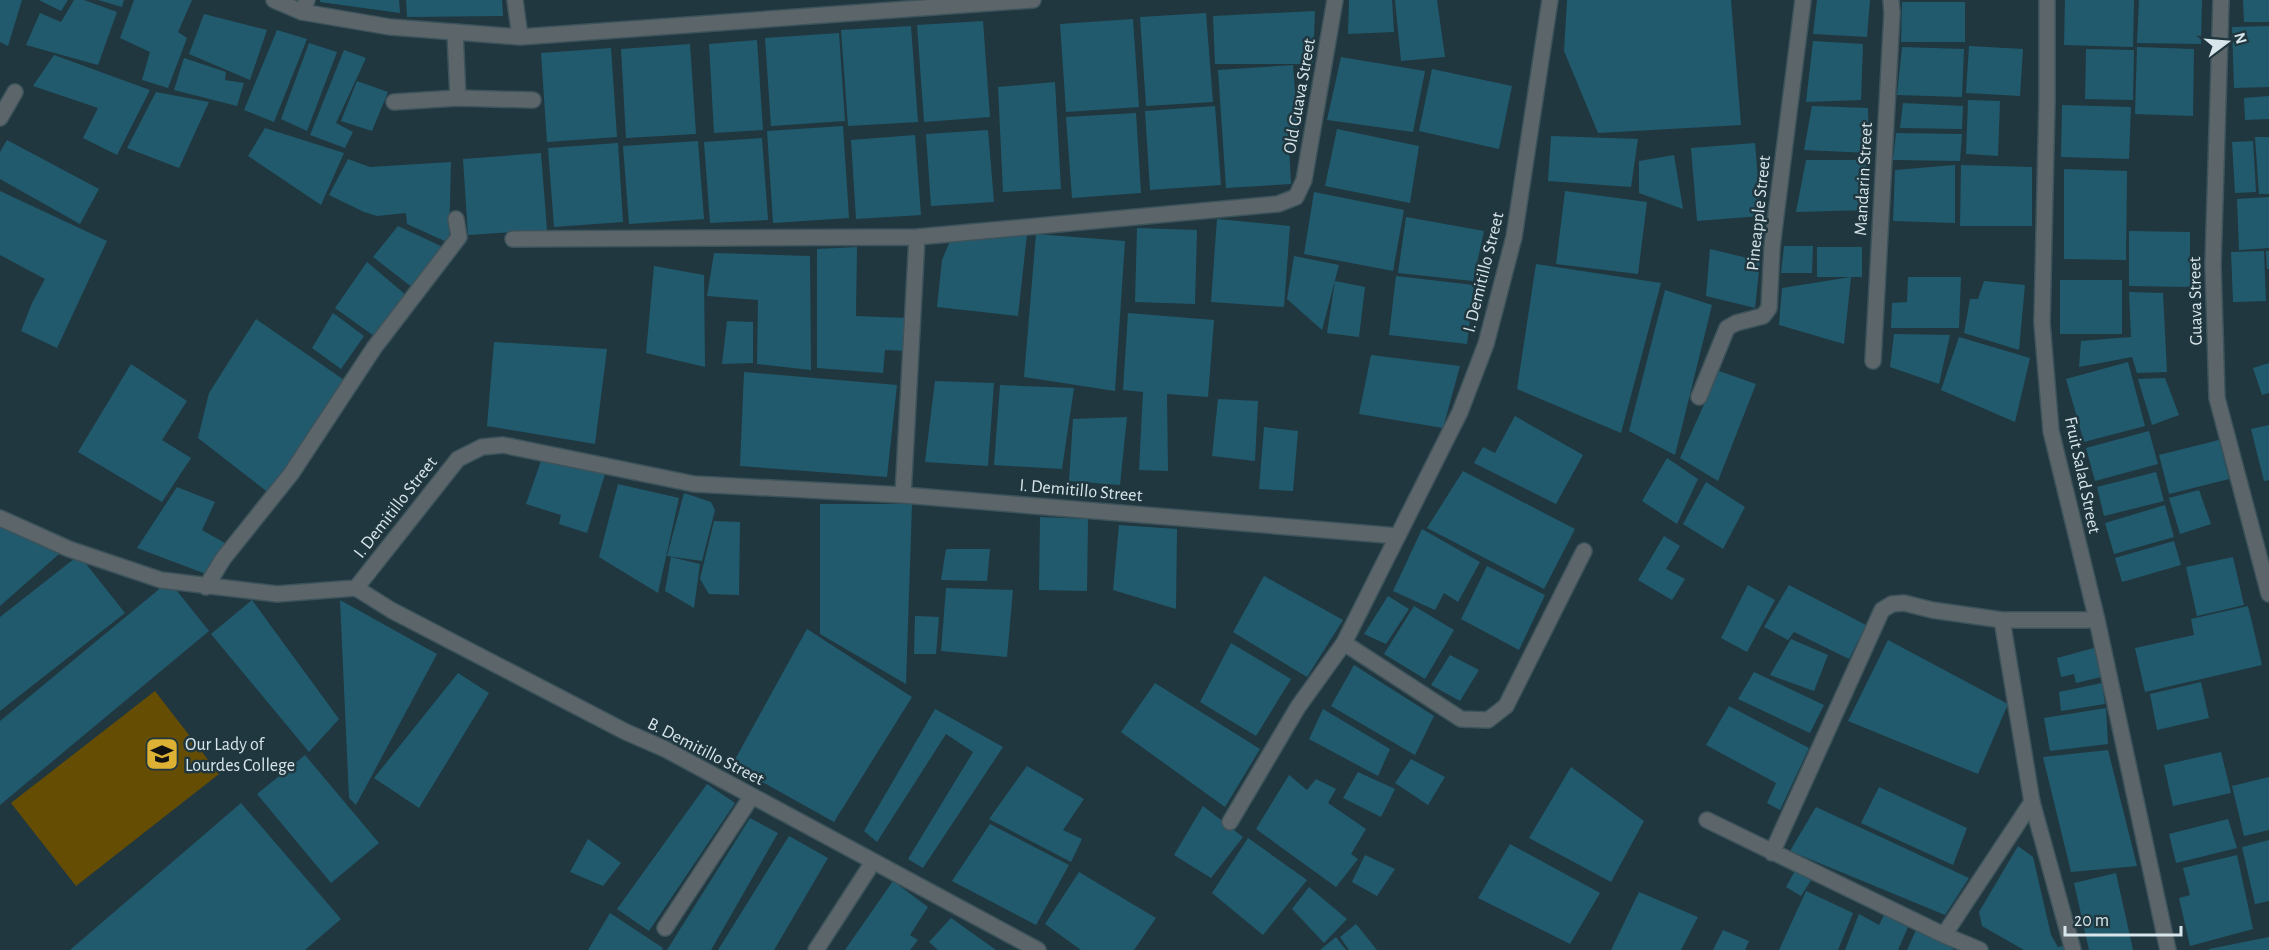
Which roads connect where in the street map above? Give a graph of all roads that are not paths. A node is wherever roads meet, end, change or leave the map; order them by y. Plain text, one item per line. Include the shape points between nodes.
1 (274, 0) edge
2 (515, 0) edge
3 (1033, 0) edge
4 (1335, 0) edge
5 (1550, 0) edge
6 (1803, 0) edge
7 (1891, 0) edge
8 (2047, 0) edge
9 (2221, 0) edge
10 (305, 6) edge
11 (455, 32) junction
12 (520, 37) junction
13 (15, 92) dead end
14 (458, 98) junction
15 (533, 100) dead end
16 (394, 102) dead end
17 (0, 118) edge
18 (456, 219) dead end
19 (917, 237) junction
20 (513, 239) dead end
21 (1873, 361) dead end
22 (1699, 397) dead end
23 (903, 495) junction
24 (0, 518) edge
25 (1398, 536) junction
26 (1584, 551) dead end
27 (206, 587) junction
28 (356, 588) junction
29 (2269, 594) edge
30 (2002, 620) junction
31 (2097, 620) junction
32 (1344, 643) junction
33 (752, 796) junction
34 (2032, 802) junction
35 (1707, 820) dead end
36 (1230, 822) dead end
37 (1772, 853) junction
38 (873, 862) junction
39 (665, 928) dead end
40 (1944, 935) junction
41 (816, 950) edge
42 (1038, 950) edge
43 (1980, 950) edge
44 (2073, 950) edge
45 (2168, 950) edge

1 - 10 street
2 - 12 street
3 - 12 street
4 - 19 street, Old Guava Street via 1304,180 1296,197 1278,204
5 - 25 street, I. Demitillo Street via 1514,237 1486,344 1460,412
6 - 22 street, Pineapple Street via 1772,247 1769,308 1763,316 1727,328
7 - 21 street, Mandarin Street
8 - 31 street, Fruit Salad Street via 2042,323 2051,431
9 - 29 street, Guava Street via 2212,265 2217,398
10 - 11 street via 390,27
11 - 12 street
11 - 14 street
13 - 17 street
14 - 15 street
14 - 16 street
18 - 27 street via 459,237 374,348 291,474 223,559
19 - 20 street
19 - 23 street
23 - 25 street, I. Demitillo Street
23 - 28 street, I. Demitillo Street via 694,484 503,445 482,447 458,459
24 - 27 street via 69,549 161,580
25 - 32 street, I. Demitillo Street
26 - 32 street via 1506,706 1488,720 1461,719
27 - 28 street via 277,594
28 - 33 street, B. Demitillo Street via 391,610
30 - 31 street
30 - 34 street
30 - 37 street via 1904,603 1882,610
31 - 45 street, Fruit Salad Street
32 - 36 street, I. Demitillo Street via 1298,707
33 - 38 street, B. Demitillo Street
33 - 39 street
34 - 40 street
34 - 44 street
35 - 37 street
37 - 40 street
38 - 41 street
38 - 42 street, B. Demitillo Street
40 - 43 street

